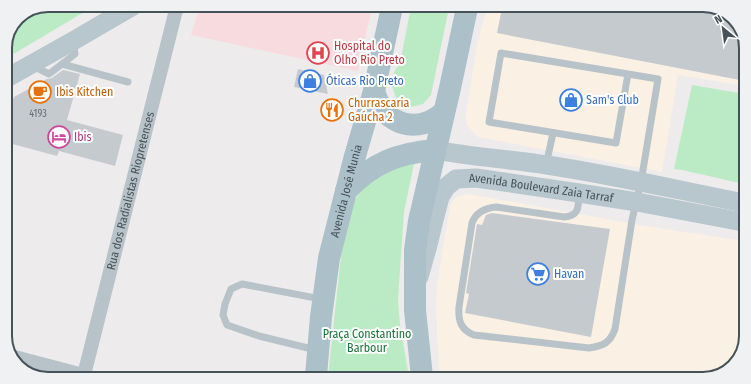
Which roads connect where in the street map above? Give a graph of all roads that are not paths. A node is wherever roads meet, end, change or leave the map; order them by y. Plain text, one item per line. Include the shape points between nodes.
1 (123, 12) edge
2 (175, 12) edge
3 (391, 12) edge
4 (466, 12) edge
5 (73, 41) junction
6 (31, 65) junction
7 (65, 65) junction
8 (628, 74) junction
9 (12, 75) edge
10 (126, 81) dead end
11 (374, 91) junction
12 (444, 112) junction
13 (553, 133) junction
14 (435, 150) junction
15 (546, 165) junction
16 (641, 182) junction
17 (346, 191) junction
18 (579, 193) junction
19 (637, 202) junction
20 (739, 202) edge
21 (739, 221) edge
22 (415, 289) junction
23 (323, 299) junction
24 (318, 351) junction
25 (20, 358) edge
26 (72, 372) edge
27 (85, 372) edge
28 (316, 372) edge
29 (421, 372) edge

1 - 5 main road
2 - 27 street, Rua dos Radialistas Riopretenses
3 - 11 main road, Avenida José Munia
4 - 12 main road
5 - 6 main road
5 - 7 lane via 75,54
6 - 7 lane via 49,74
6 - 9 main road
7 - 10 lane
8 - 13 lane via 616,143
8 - 13 lane via 501,53 489,122
8 - 16 lane via 658,79
11 - 12 main road via 376,99 386,113 395,120 407,124 423,124
11 - 17 main road, Avenida José Munia
12 - 14 main road
13 - 15 lane
14 - 15 main road, Avenida Boulevard Zaia Tarraf
14 - 17 main road via 418,151 386,161 364,174
14 - 22 main road via 419,221 415,250
15 - 16 main road, Avenida Boulevard Zaia Tarraf
16 - 19 lane
16 - 20 main road, Avenida Boulevard Zaia Tarraf
17 - 23 main road, Avenida José Munia via 329,258
18 - 19 main road, Avenida Boulevard Zaia Tarraf
18 - 19 lane via 578,209 570,217 496,207 483,210 474,218 458,315 463,329 474,335 589,348 607,342 615,329
18 - 22 main road, Avenida Boulevard Zaia Tarraf via 476,178 456,179 446,187 440,197
19 - 21 main road, Avenida Boulevard Zaia Tarraf
22 - 29 main road via 414,310
23 - 24 main road, Avenida José Munia
23 - 24 lane via 242,284 231,289 223,314 227,325
24 - 28 main road, Avenida José Munia
25 - 26 street

